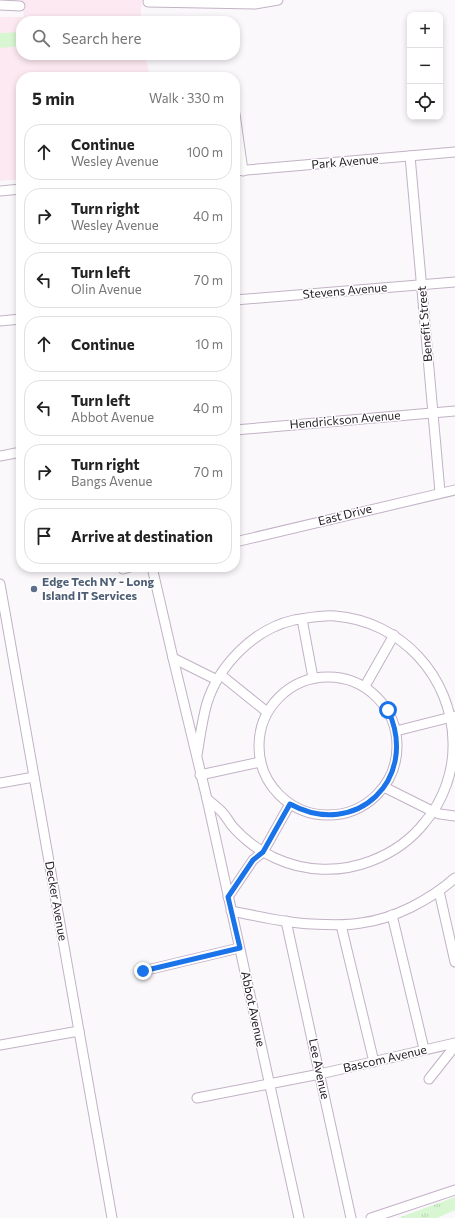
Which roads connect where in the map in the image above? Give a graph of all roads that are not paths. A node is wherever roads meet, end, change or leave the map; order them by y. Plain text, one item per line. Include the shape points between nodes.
1 (278, 0) edge
2 (219, 1) edge
3 (148, 2) dead end
4 (0, 5) edge
5 (20, 6) dead end
6 (455, 152) edge
7 (410, 156) junction
8 (240, 171) edge
9 (16, 189) edge
10 (0, 191) edge
11 (455, 282) edge
12 (422, 284) junction
13 (240, 300) edge
14 (16, 319) edge
15 (0, 321) edge
16 (455, 411) edge
17 (433, 413) junction
18 (240, 430) edge
19 (16, 453) edge
20 (0, 456) edge
21 (455, 490) edge
22 (440, 492) junction
23 (240, 541) edge
24 (153, 572) edge
25 (0, 584) edge
26 (302, 619) junction
27 (394, 635) junction
28 (173, 658) junction
29 (219, 677) junction
30 (313, 678) junction
31 (365, 686) junction
32 (267, 712) junction
33 (453, 717) edge
34 (396, 731) junction
35 (454, 751) edge
36 (196, 755) junction
37 (260, 762) junction
38 (200, 775) junction
39 (34, 777) junction
40 (0, 783) edge
41 (384, 787) junction
42 (207, 799) junction
43 (290, 804) junction
44 (434, 812) junction
45 (455, 816) edge
46 (263, 852) junction
47 (455, 878) edge
48 (439, 891) junction
49 (228, 897) junction
50 (231, 911) junction
51 (392, 915) junction
52 (286, 921) junction
53 (341, 925) junction
54 (240, 948) junction
55 (455, 962) edge
56 (143, 971) dead end
57 (79, 1031) junction
58 (455, 1044) edge
59 (0, 1045) edge
60 (424, 1049) junction
61 (374, 1062) junction
62 (320, 1074) junction
63 (429, 1079) dead end
64 (269, 1084) junction
65 (197, 1098) dead end
66 (455, 1190) edge
67 (112, 1218) edge
68 (299, 1218) edge
69 (351, 1218) edge
70 (371, 1218) edge

1 - 2 street via 255,4
2 - 3 street
4 - 5 street
6 - 7 street, Park Avenue
7 - 8 street, Park Avenue
7 - 12 street, Benefit Street
9 - 10 street
11 - 12 street, Stevens Avenue
12 - 13 street, Stevens Avenue
12 - 17 street, Benefit Street
14 - 15 street
16 - 17 street, Hendrickson Avenue
17 - 18 street, Hendrickson Avenue
17 - 22 street, Benefit Street
19 - 20 street
21 - 22 street, East Drive
22 - 23 street, East Drive
24 - 28 street
25 - 39 street, Decker Avenue
26 - 27 street via 320,616 351,618
26 - 29 street via 280,625 258,637 238,653
26 - 30 street
27 - 31 street
27 - 33 street via 426,665 442,690
28 - 29 street
28 - 36 street
29 - 32 street
29 - 36 street via 208,702
30 - 31 street via 344,678
30 - 32 street via 290,688
31 - 34 street via 388,710
32 - 37 street via 259,737
33 - 34 street
33 - 35 street
34 - 41 street via 396,761
35 - 44 street via 450,774
36 - 38 street, Abbot Avenue
37 - 38 street
37 - 43 street via 268,781
38 - 42 street, Abbot Avenue
39 - 40 street
39 - 57 street, Decker Avenue
41 - 43 street via 364,805 340,814 314,814
41 - 44 street
42 - 46 street via 221,810 247,840
42 - 49 street, Abbot Avenue
43 - 46 street
44 - 45 street
44 - 46 street via 399,847 376,859 352,867 325,869 299,866
46 - 49 street via 253,860
47 - 48 street
48 - 51 street via 418,904
48 - 55 street
49 - 50 street, Abbot Avenue
50 - 52 street
50 - 54 street, Abbot Avenue
51 - 53 street via 362,923
51 - 60 street
52 - 53 street
52 - 62 street, Lee Avenue
53 - 61 street
54 - 56 street
54 - 64 street, Abbot Avenue
57 - 59 street
57 - 67 street, Decker Avenue
58 - 60 street, Bascom Avenue
58 - 63 street
60 - 61 street, Bascom Avenue
61 - 62 street, Bascom Avenue
62 - 64 street, Bascom Avenue
62 - 69 street, Lee Avenue
64 - 65 street, Bascom Avenue
64 - 68 street, Abbot Avenue
66 - 70 street

